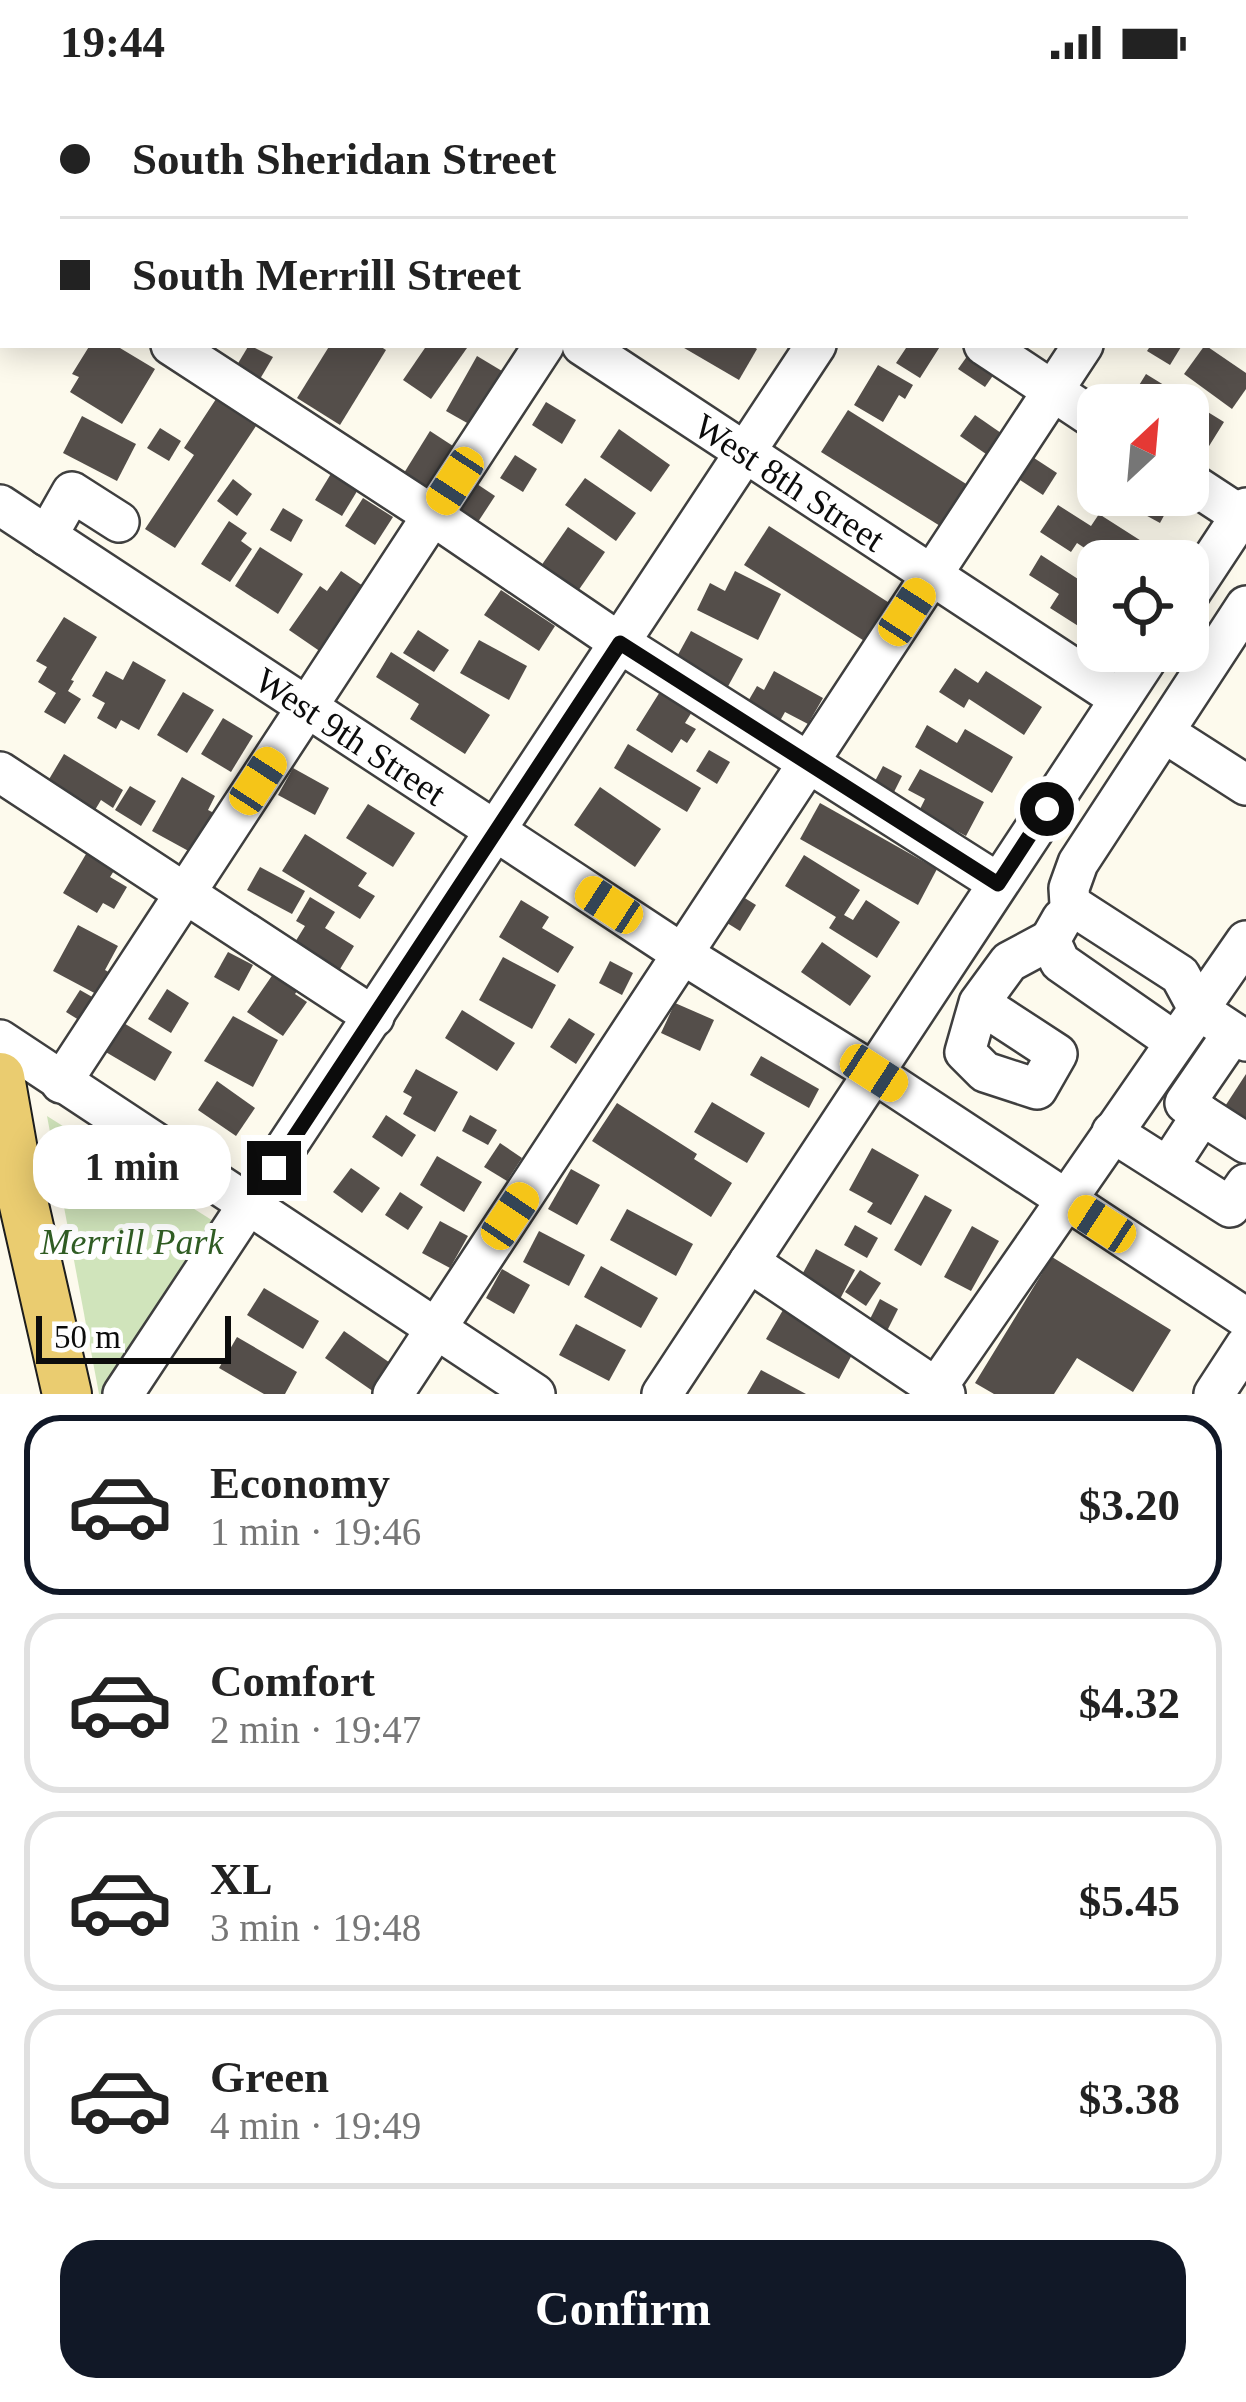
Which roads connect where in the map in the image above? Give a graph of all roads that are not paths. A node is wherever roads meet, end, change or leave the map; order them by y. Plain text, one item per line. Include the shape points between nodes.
1 (176, 348) edge
2 (542, 348) edge
3 (587, 348) edge
4 (814, 348) edge
5 (988, 348) edge
6 (1081, 348) edge
7 (1053, 391) junction
8 (1077, 407) edge
9 (746, 452) junction
10 (1209, 493) edge
11 (0, 505) edge
12 (1244, 514) edge
13 (432, 515) junction
14 (119, 522) dead end
15 (47, 536) junction
16 (1209, 565) edge
17 (932, 575) junction
18 (1246, 606) edge
19 (620, 643) junction
20 (1138, 672) edge
21 (1120, 699) junction
22 (307, 707) junction
23 (1165, 733) junction
24 (809, 763) junction
25 (0, 772) edge
26 (1246, 785) edge
27 (496, 831) junction
28 (998, 884) junction
29 (186, 892) junction
30 (1070, 904) junction
31 (1051, 940) junction
32 (1246, 941) edge
33 (684, 955) junction
34 (980, 1003) dead end
35 (1198, 1010) junction
36 (374, 1017) junction
37 (1240, 1037) edge
38 (0, 1040) edge
39 (1175, 1042) junction
40 (874, 1073) junction
41 (0, 1077) edge
42 (61, 1083) junction
43 (1202, 1115) junction
44 (1112, 1132) junction
45 (1246, 1143) edge
46 (1168, 1167) junction
47 (1246, 1184) edge
48 (1065, 1199) junction
49 (249, 1206) junction
50 (749, 1262) junction
51 (1246, 1318) edge
52 (436, 1329) junction
53 (1246, 1345) edge
54 (937, 1392) edge
55 (67, 1394) edge
56 (123, 1394) edge
57 (393, 1394) edge
58 (535, 1394) edge
59 (662, 1394) edge
60 (1214, 1394) edge

1 - 13 street
2 - 13 street
3 - 9 street, West 8th Street
4 - 9 street
5 - 7 street
6 - 7 street
7 - 8 street
7 - 17 street
9 - 17 street, West 8th Street
9 - 19 street
10 - 12 street
11 - 15 street, West 9th Street
12 - 16 street
13 - 19 street
13 - 22 street
14 - 15 street via 72,492
15 - 22 street, West 9th Street
17 - 21 street, West 8th Street
17 - 24 street
18 - 23 street
19 - 24 street
19 - 27 street
20 - 21 street
21 - 28 street
22 - 27 street, West 9th Street
22 - 29 street
23 - 26 street
23 - 30 street via 1078,863
24 - 28 street
24 - 33 street
25 - 29 street
27 - 33 street, West 9th Street
27 - 36 street
28 - 40 street
29 - 36 street
29 - 42 street
30 - 31 street
30 - 35 street via 1180,975
31 - 34 street via 1009,962
31 - 39 street via 1060,962
32 - 35 street
33 - 40 street, West 9th Street
33 - 52 street
35 - 37 street
35 - 39 street
36 - 49 street
37 - 43 street via 1185,1103
38 - 42 street
39 - 44 street
40 - 48 street, West 9th Street
40 - 50 street
41 - 55 main road
42 - 49 street
43 - 45 street
43 - 46 street
44 - 46 street
44 - 48 street
46 - 47 street via 1230,1207
48 - 51 street, West 9th Street
48 - 54 street
49 - 52 street
49 - 56 street
50 - 54 street
50 - 59 street
52 - 57 street
52 - 58 street
53 - 60 street

